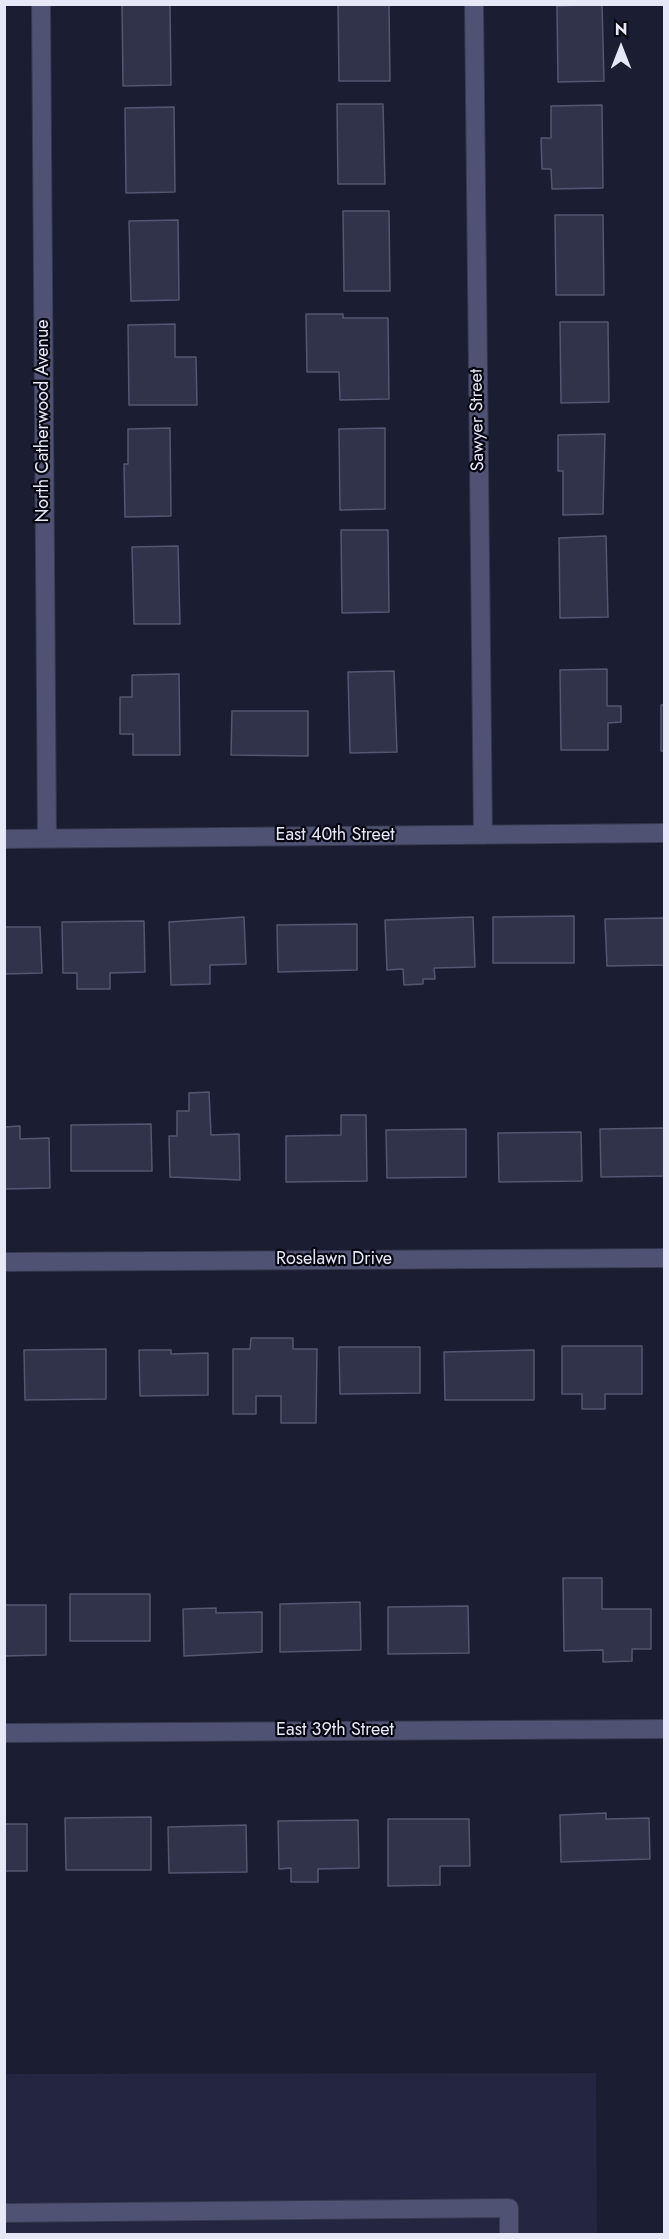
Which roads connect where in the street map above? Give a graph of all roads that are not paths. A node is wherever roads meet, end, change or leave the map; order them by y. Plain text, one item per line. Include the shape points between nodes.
1 (41, 4) edge
2 (474, 4) edge
3 (664, 833) edge
4 (483, 835) junction
5 (4, 838) edge
6 (47, 838) junction
7 (664, 1258) edge
8 (4, 1262) edge
9 (664, 1729) edge
10 (4, 1733) edge
11 (4, 2213) edge
12 (509, 2235) edge

1 - 6 street, North Catherwood Avenue
2 - 4 street, Sawyer Street
3 - 4 street, East 40th Street
4 - 6 street, East 40th Street
5 - 6 street, East 40th Street
7 - 8 street, Roselawn Drive
9 - 10 street, East 39th Street
11 - 12 street via 509,2208

